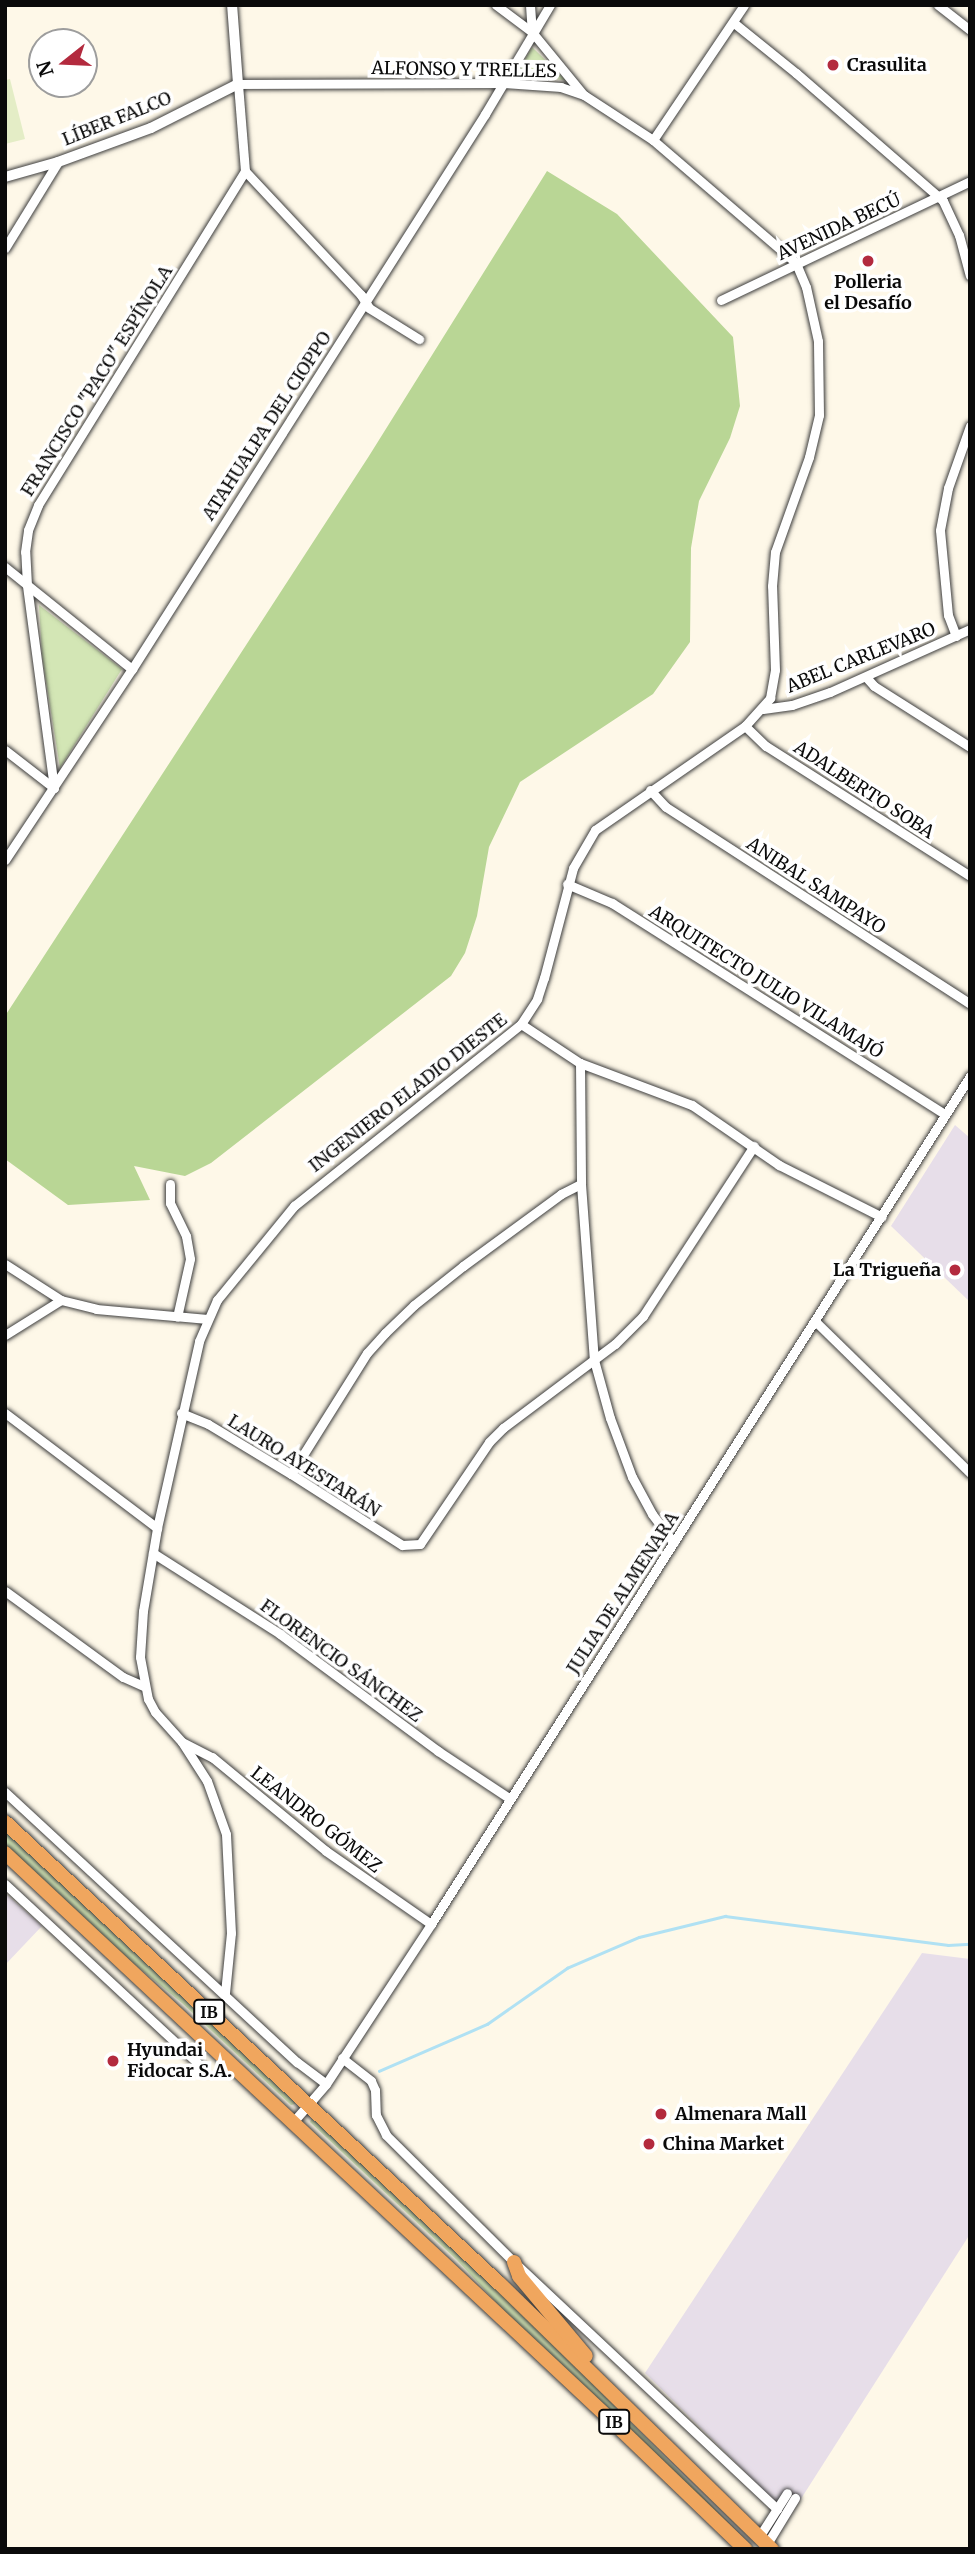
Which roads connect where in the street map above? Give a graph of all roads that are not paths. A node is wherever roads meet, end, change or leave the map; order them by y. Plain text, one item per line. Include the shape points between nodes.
1 (232, 5) edge
2 (495, 5) edge
3 (530, 5) edge
4 (550, 5) edge
5 (744, 5) edge
6 (938, 5) edge
7 (734, 23) junction
8 (970, 30) edge
9 (532, 32) junction
10 (504, 83) junction
11 (238, 84) junction
12 (583, 94) junction
13 (653, 140) junction
14 (58, 162) junction
15 (245, 172) junction
16 (5, 177) edge
17 (970, 181) edge
18 (938, 197) junction
19 (5, 248) edge
20 (796, 263) junction
21 (970, 276) edge
22 (721, 300) dead end
23 (365, 302) junction
24 (419, 339) dead end
25 (970, 426) edge
26 (5, 567) edge
27 (27, 585) junction
28 (970, 629) edge
29 (956, 636) junction
30 (132, 669) junction
31 (866, 677) junction
32 (763, 709) junction
33 (745, 726) junction
34 (970, 747) edge
35 (5, 750) edge
36 (54, 788) junction
37 (650, 790) junction
38 (5, 860) edge
39 (970, 876) edge
40 (567, 884) junction
41 (970, 1004) edge
42 (521, 1024) junction
43 (580, 1063) junction
44 (970, 1076) edge
45 (945, 1114) junction
46 (754, 1146) junction
47 (170, 1184) dead end
48 (581, 1184) junction
49 (882, 1217) junction
50 (5, 1264) edge
51 (61, 1300) junction
52 (177, 1317) junction
53 (208, 1319) junction
54 (816, 1322) junction
55 (5, 1335) edge
56 (594, 1360) junction
57 (5, 1413) edge
58 (181, 1413) junction
59 (970, 1473) edge
60 (290, 1474) junction
61 (157, 1528) junction
62 (674, 1543) junction
63 (153, 1553) junction
64 (5, 1591) edge
65 (143, 1686) junction
66 (182, 1742) junction
67 (5, 1792) edge
68 (509, 1798) junction
69 (5, 1822) edge
70 (5, 1853) edge
71 (5, 1884) edge
72 (431, 1924) junction
73 (225, 1993) junction
74 (342, 2058) junction
75 (201, 2066) dead end
76 (326, 2084) junction
77 (309, 2105) junction
78 (293, 2122) junction
79 (514, 2262) junction
80 (624, 2404) junction
81 (777, 2509) junction
82 (766, 2543) edge
83 (745, 2549) edge

1 - 11 street
2 - 9 street
3 - 9 street
4 - 9 street, ATAHUALPA DEL CIOPPO
5 - 7 street
6 - 8 street
7 - 13 street
7 - 18 street
9 - 10 street, ATAHUALPA DEL CIOPPO
9 - 12 street
10 - 11 street, ALFONSO Y TRELLES
10 - 12 street, ALFONSO Y TRELLES via 561,87
10 - 23 street, ATAHUALPA DEL CIOPPO
11 - 14 street, LÍBER FALCO via 151,128
11 - 15 street
12 - 13 street, ALFONSO Y TRELLES
13 - 20 street, ALFONSO Y TRELLES
14 - 16 street, LÍBER FALCO
14 - 19 street
15 - 23 street
15 - 27 street, FRANCISCO "PACO" ESPÍNOLA via 38,505 28,530
17 - 18 street, AVENIDA BECÚ
18 - 20 street, AVENIDA BECÚ
18 - 21 street via 951,211
20 - 22 street, AVENIDA BECÚ
20 - 32 street, INGENIERO ELADIO DIESTE via 818,341 821,392 815,438 775,552 775,670
23 - 24 street
23 - 30 street, ATAHUALPA DEL CIOPPO
25 - 29 street via 948,488 940,530 947,604
26 - 27 street
27 - 30 street
27 - 36 street, FRANCISCO "PACO" ESPÍNOLA
28 - 29 street, ABEL CARLEVARO
29 - 31 street, ABEL CARLEVARO
30 - 36 street, ATAHUALPA DEL CIOPPO
31 - 32 street, ABEL CARLEVARO via 792,705
31 - 34 street
32 - 33 street, INGENIERO ELADIO DIESTE
33 - 37 street, INGENIERO ELADIO DIESTE
33 - 39 street, ADALBERTO SOBA via 766,746
35 - 36 street
36 - 38 street, ATAHUALPA DEL CIOPPO
37 - 40 street, INGENIERO ELADIO DIESTE via 595,830 579,853
37 - 41 street, ANIBAL SAMPAYO via 666,807
40 - 42 street, INGENIERO ELADIO DIESTE via 544,978
40 - 45 street, ARQUITECTO JULIO VILAMAJÓ via 612,903
42 - 43 street
42 - 53 street, INGENIERO ELADIO DIESTE via 293,1206 230,1282
43 - 46 street via 692,1105
43 - 48 street
44 - 45 street, JULIA DE ALMENARA
45 - 49 street, JULIA DE ALMENARA
46 - 49 street via 779,1165
46 - 56 street via 655,1300 632,1329
47 - 52 street via 170,1203 186,1236 190,1259
48 - 56 street
48 - 60 street via 511,1230 404,1314 367,1353
49 - 54 street, JULIA DE ALMENARA
50 - 51 street
51 - 52 street via 96,1309
51 - 55 street
52 - 53 street
53 - 58 street, INGENIERO ELADIO DIESTE
54 - 59 street
54 - 62 street, JULIA DE ALMENARA
56 - 60 street, LAURO AYESTARÁN via 503,1427 426,1539 409,1547
56 - 62 street via 628,1470
57 - 61 street
58 - 60 street, LAURO AYESTARÁN via 208,1424
58 - 61 street, INGENIERO ELADIO DIESTE
61 - 63 street, INGENIERO ELADIO DIESTE
62 - 68 street, JULIA DE ALMENARA
63 - 65 street, INGENIERO ELADIO DIESTE via 141,1635
63 - 68 street, FLORENCIO SÁNCHEZ via 280,1634
64 - 65 street
65 - 66 street, INGENIERO ELADIO DIESTE via 155,1712
66 - 72 street, LEANDRO GÓMEZ via 212,1757 326,1851
66 - 73 street, INGENIERO ELADIO DIESTE via 207,1782 226,1834 232,1933
67 - 73 street
68 - 72 street, JULIA DE ALMENARA
69 - 77 highway, IB
70 - 78 highway, IB
71 - 75 street
72 - 74 street, JULIA DE ALMENARA
73 - 76 street
74 - 76 street, JULIA DE ALMENARA
74 - 79 street via 371,2081 376,2115 386,2134
76 - 77 street, JULIA DE ALMENARA
77 - 78 street, JULIA DE ALMENARA
77 - 80 highway, IB
78 - 83 highway, IB
79 - 80 highway via 519,2276
79 - 81 street
80 - 82 highway, IB
81 - 82 street
81 - 82 street via 791,2496

